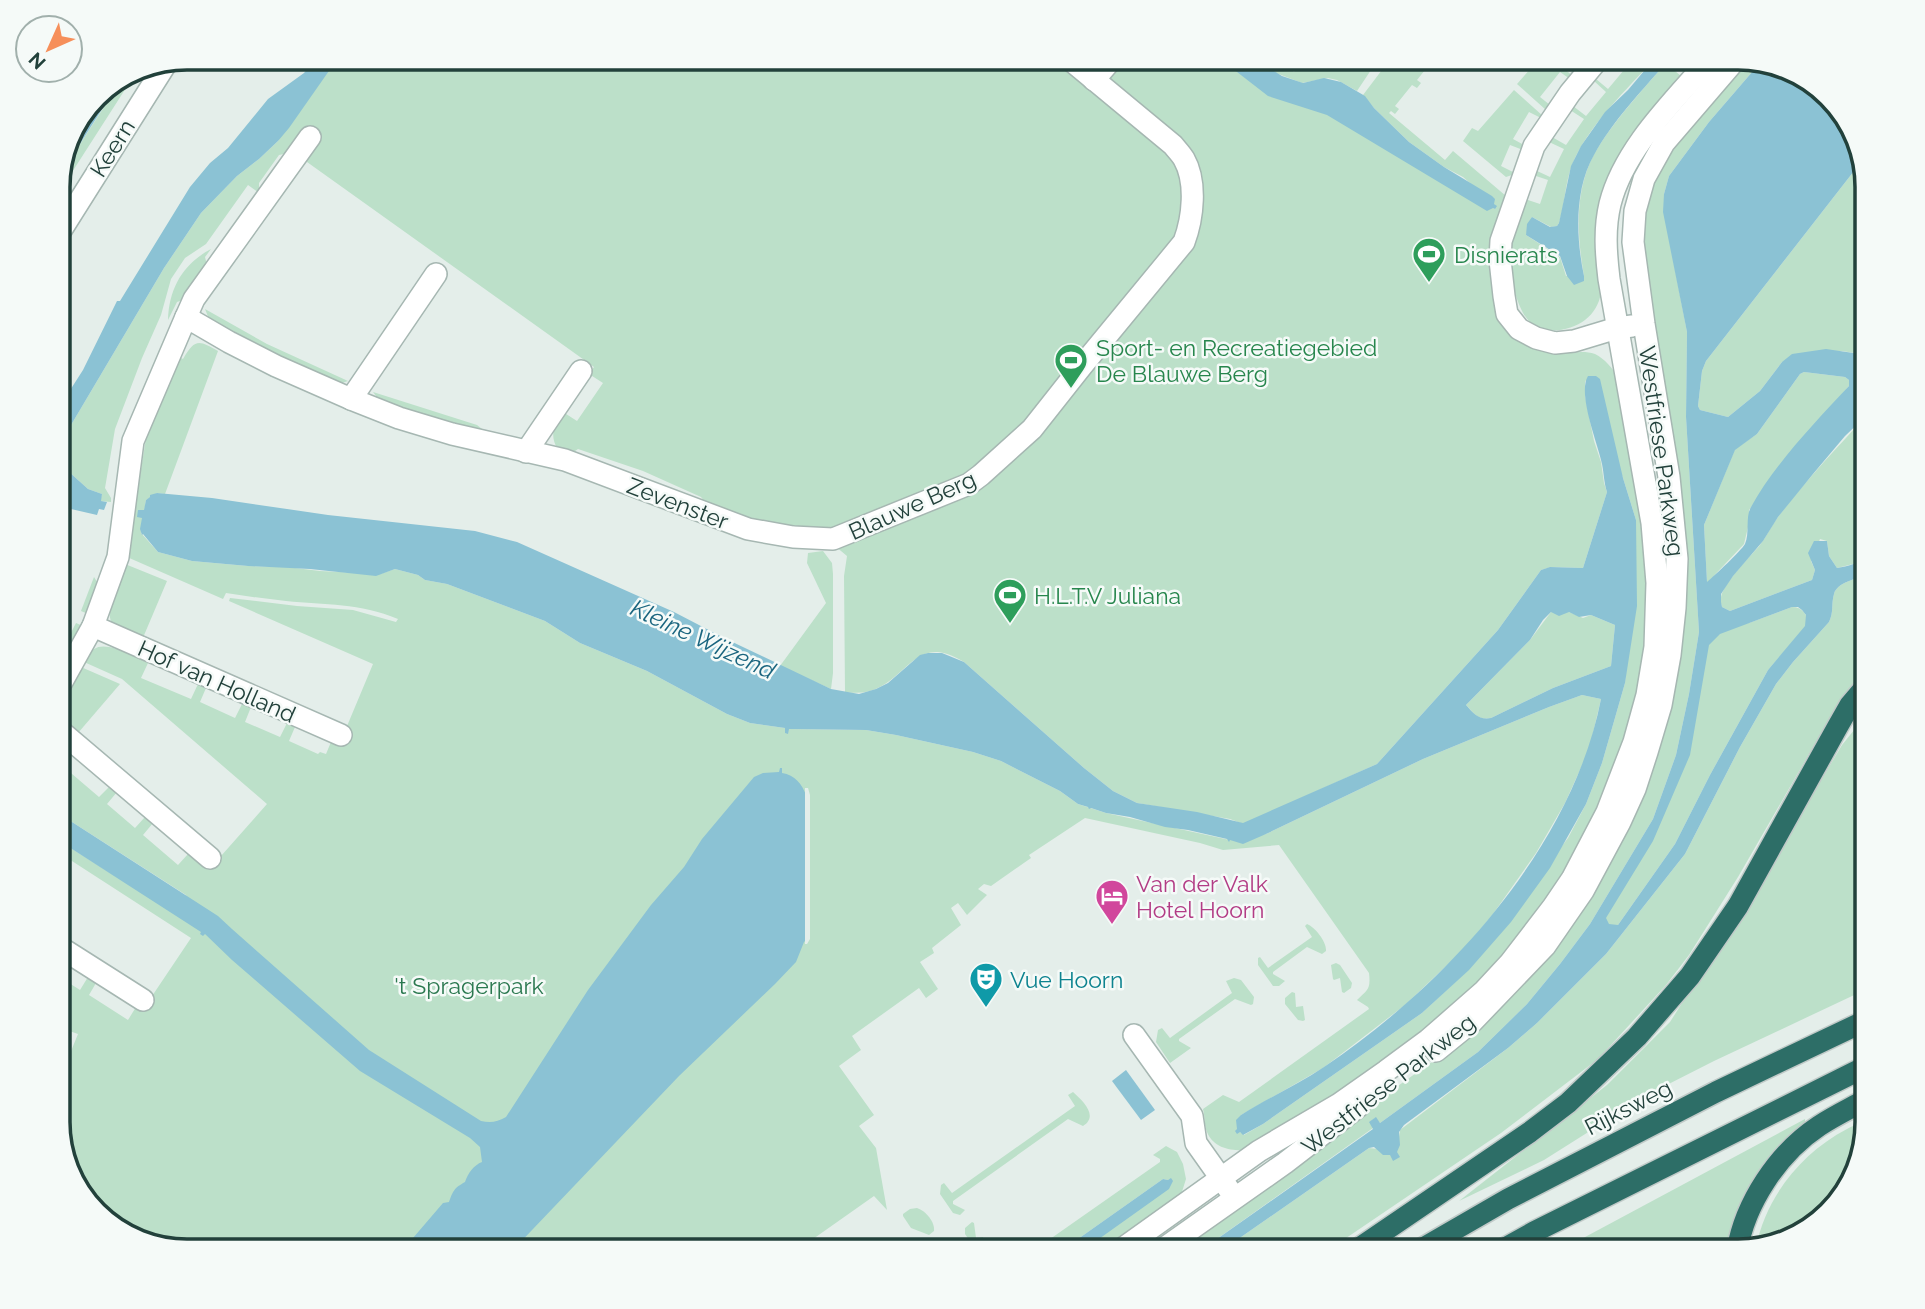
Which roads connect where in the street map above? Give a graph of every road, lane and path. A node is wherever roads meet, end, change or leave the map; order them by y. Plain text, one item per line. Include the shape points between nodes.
1 (1082, 70) edge
2 (1103, 70) edge
3 (1589, 70) edge
4 (1701, 70) edge
5 (1727, 70) edge
6 (160, 73) edge
7 (1094, 80) junction
8 (310, 137) dead end
9 (70, 216) edge
10 (436, 274) dead end
11 (186, 317) junction
12 (1644, 324) junction
13 (1618, 328) junction
14 (581, 371) dead end
15 (351, 400) junction
16 (526, 452) junction
17 (833, 539) joint
18 (93, 626) junction
19 (70, 667) edge
20 (1855, 699) edge
21 (341, 735) dead end
22 (70, 739) edge
23 (209, 858) dead end
24 (70, 953) edge
25 (143, 999) dead end
26 (1855, 1026) edge
27 (1134, 1035) dead end
28 (1855, 1072) edge
29 (1855, 1106) edge
30 (1222, 1179) junction
31 (1235, 1198) junction
32 (1136, 1239) edge
33 (1177, 1239) edge
34 (1373, 1239) edge
35 (1439, 1239) edge
36 (1522, 1239) edge
37 (1740, 1239) edge

1 - 7 street, Blauwe Berg
2 - 7 street
3 - 13 street via 1534,146 1502,241 1500,260 1507,314 1519,329 1555,343
4 - 13 street, Westfriese Parkweg via 1650,130 1615,188 1605,244
5 - 12 street, Westfriese Parkweg via 1664,143 1644,179 1633,242
6 - 9 street, Keern
7 - 17 street, Blauwe Berg via 1185,160 1192,194 1184,242 1032,429 981,475 970,484
8 - 11 street via 194,299
10 - 15 street
11 - 15 street, Zevenster
11 - 18 street via 134,441 118,557
12 - 13 street, Westfriese Parkweg
12 - 31 street, Westfriese Parkweg via 1670,477 1677,559 1675,608 1661,705 1620,822 1583,891 1545,946 1473,1021
13 - 30 street, Westfriese Parkweg via 1652,523 1657,583 1655,647 1647,695 1607,812 1553,907 1484,991 1386,1071
14 - 16 street
15 - 16 street, Zevenster via 452,435
16 - 17 street, Zevenster via 565,460 748,530
18 - 19 street
18 - 21 street, Hof van Holland
20 - 34 highway via 1738,906 1655,1018 1549,1118
22 - 23 street
24 - 25 street
26 - 35 highway, Rijksweg via 1594,1154
27 - 30 street via 1192,1116 1196,1143
28 - 36 highway
29 - 37 highway via 1819,1126 1784,1157 1755,1200
30 - 31 street
30 - 32 street, Westfriese Parkweg
31 - 33 street, Westfriese Parkweg

